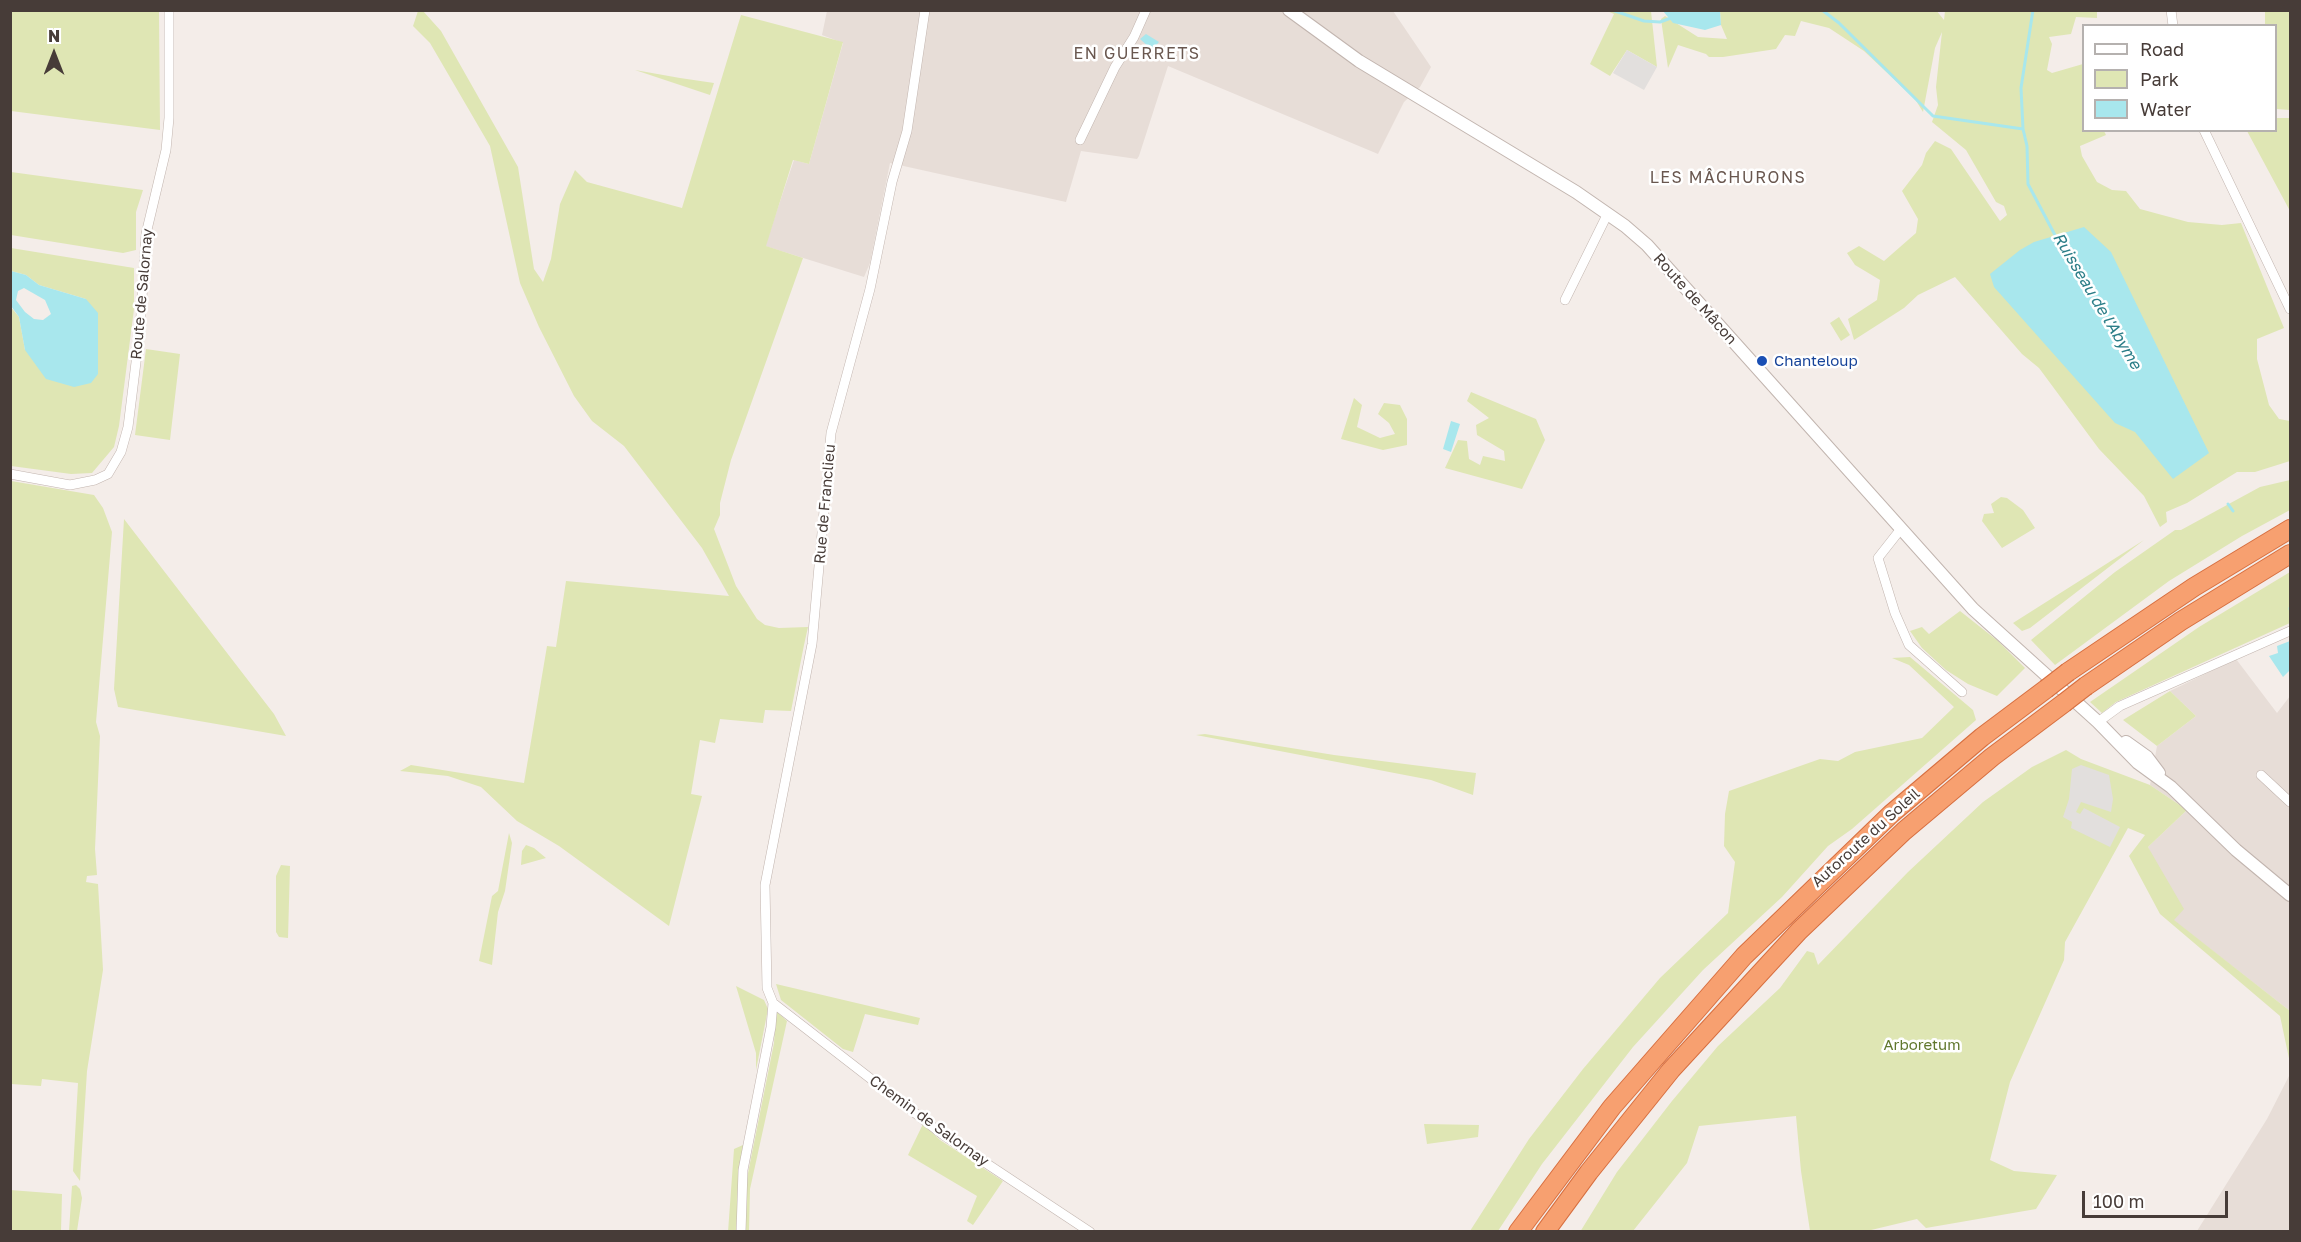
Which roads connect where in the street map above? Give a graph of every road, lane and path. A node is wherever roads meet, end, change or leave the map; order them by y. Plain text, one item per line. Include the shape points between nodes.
1 (170, 10) edge
2 (925, 10) edge
3 (1146, 10) edge
4 (1289, 10) edge
5 (2205, 132) edge
6 (1080, 140) dead end
7 (1608, 213) junction
8 (1565, 300) dead end
9 (2290, 309) edge
10 (10, 474) edge
11 (2290, 529) edge
12 (1900, 530) junction
13 (2290, 554) edge
14 (2290, 631) edge
15 (1962, 692) dead end
16 (2057, 694) junction
17 (2098, 722) junction
18 (2260, 775) dead end
19 (2290, 802) edge
20 (2290, 895) edge
21 (773, 1003) junction
22 (741, 1232) edge
23 (1090, 1232) edge
24 (1518, 1232) edge
25 (1545, 1232) edge

1 - 10 street, Route de Salornay via 166,150 146,234 140,330 128,427 121,452 108,474 70,485
2 - 21 street, Rue de Franclieu via 907,131 831,433 812,644 765,885 767,988
3 - 6 street
4 - 7 street, Route de Mâcon via 1359,61
5 - 9 street
7 - 8 street
7 - 12 street, Route de Mâcon via 1647,246
11 - 16 highway, Autoroute du Soleil, bridge via 2194,586 2068,672
12 - 15 street via 1878,558 1895,613 1909,645
12 - 16 street, Route de Mâcon
13 - 16 highway, Autoroute du Soleil, bridge via 2086,686
14 - 17 street via 2120,706
16 - 17 street, Route de Mâcon
16 - 24 highway, Autoroute du Soleil via 1982,737 1891,814 1744,956 1612,1107
16 - 25 highway, Autoroute du Soleil via 1799,931 1671,1070
17 - 20 street, Route de Mâcon via 2138,763
18 - 19 street
21 - 22 street, Rue de Franclieu via 769,1044 743,1170
21 - 23 street, Chemin de Salornay via 942,1134

